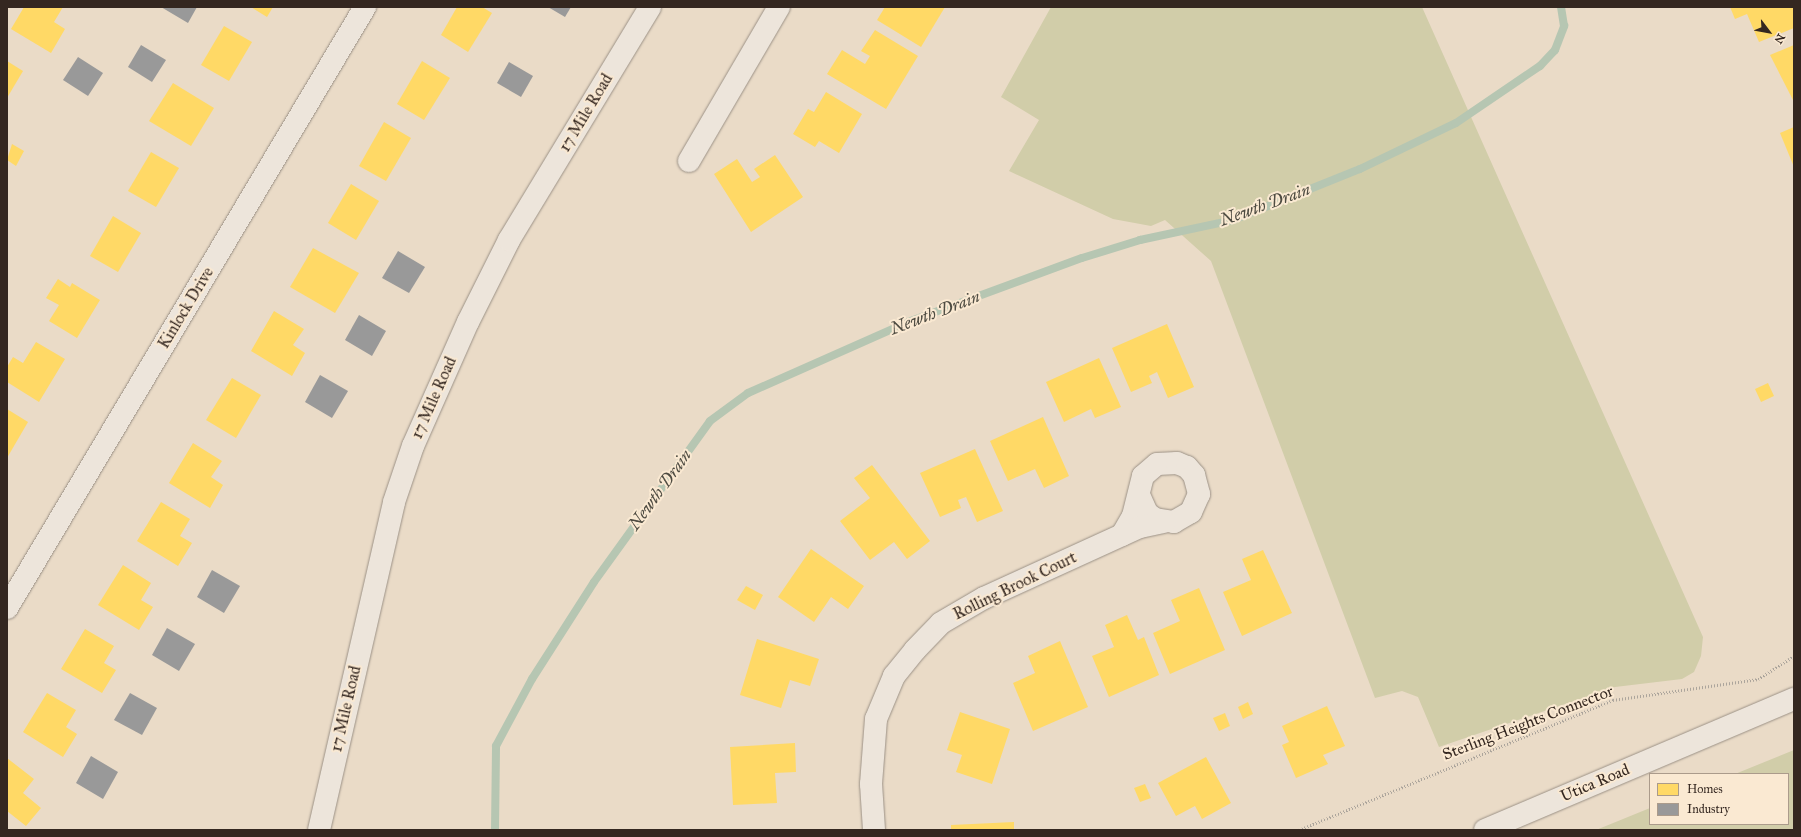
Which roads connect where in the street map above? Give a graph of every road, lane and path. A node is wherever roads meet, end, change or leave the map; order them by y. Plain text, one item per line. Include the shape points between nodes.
1 (365, 7) edge
2 (650, 7) edge
3 (777, 8) edge
4 (689, 161) dead end
5 (1139, 496) junction
6 (1164, 522) junction
7 (1122, 535) junction
8 (7, 608) edge
9 (1794, 656) edge
10 (1794, 699) edge
11 (319, 830) edge
12 (874, 830) edge
13 (1299, 830) edge
14 (1485, 830) edge

1 - 8 street, Kinlock Drive
2 - 11 street, 17 Mile Road via 509,240 468,322 414,446 394,502
3 - 4 street
5 - 6 street via 1147,513
5 - 6 street, Rolling Brook Court via 1143,476 1158,464 1177,463 1194,474 1199,489 1197,504 1183,519
5 - 7 street, Rolling Brook Court via 1133,516
6 - 7 street, Rolling Brook Court
7 - 12 street, Rolling Brook Court via 984,598 941,623 915,650 894,676 876,719 871,784
9 - 13 path, Sterling Heights Connector via 1758,679 1614,700
10 - 14 street, Utica Road

